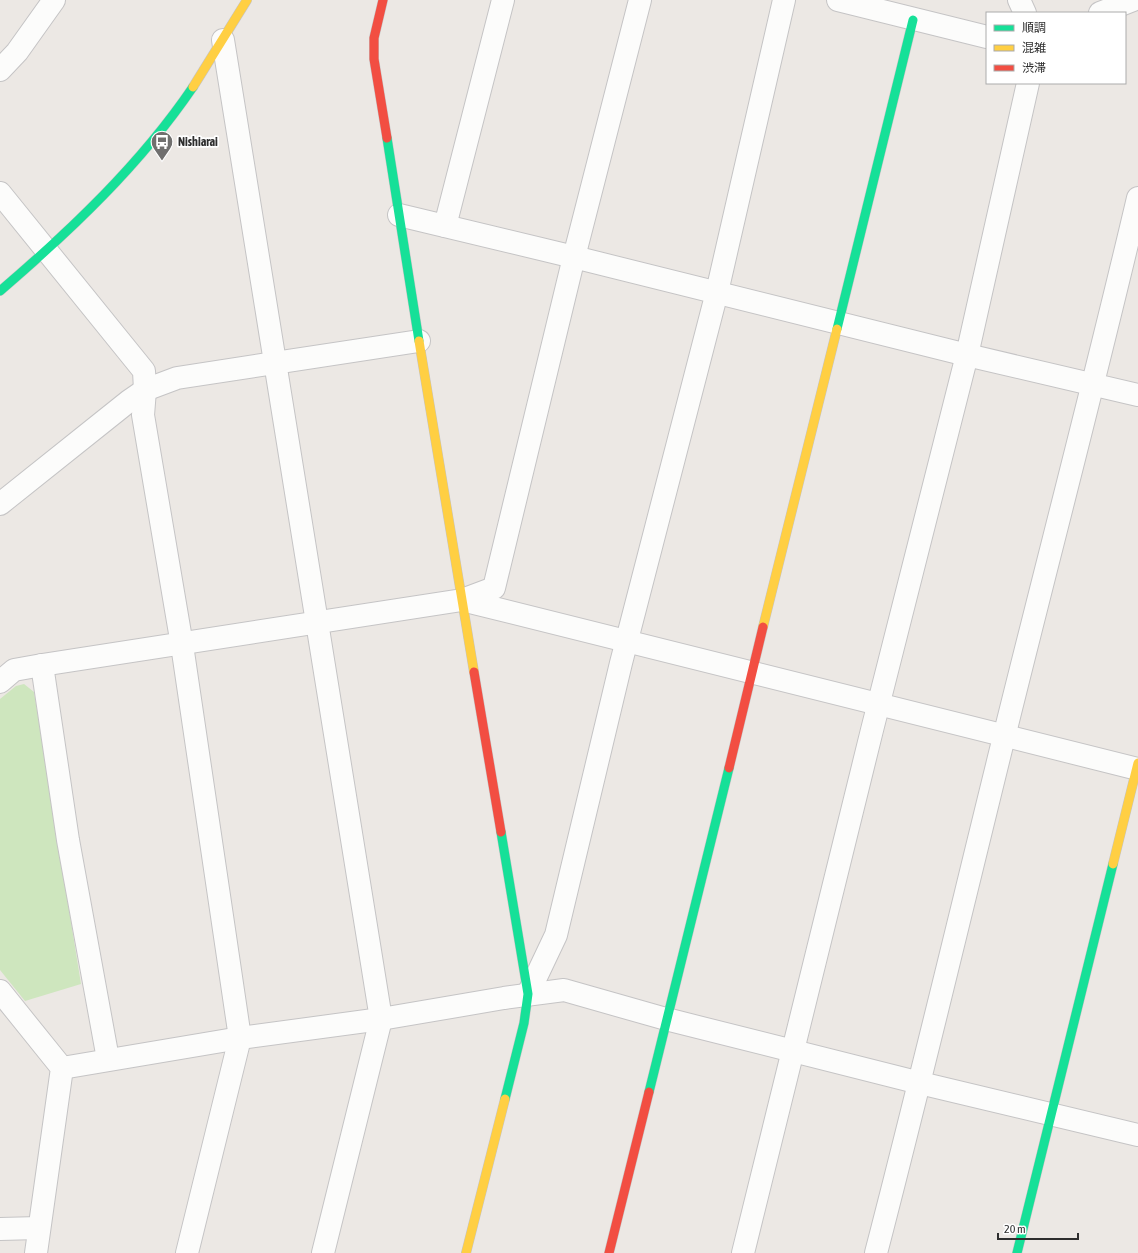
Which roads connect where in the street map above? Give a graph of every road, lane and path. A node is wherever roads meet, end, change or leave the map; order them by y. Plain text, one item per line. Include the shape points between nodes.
1 (54, 0) edge
2 (247, 0) edge
3 (383, 0) edge
4 (503, 0) edge
5 (640, 0) edge
6 (784, 0) edge
7 (838, 0) edge
8 (1019, 0) edge
9 (1132, 0) edge
10 (1025, 12) edge
11 (1102, 12) edge
12 (913, 20) junction
13 (986, 37) edge
14 (223, 40) junction
15 (0, 70) edge
16 (1028, 84) edge
17 (0, 193) edge
18 (1138, 198) edge
19 (399, 215) junction
20 (445, 226) junction
21 (47, 249) junction
22 (574, 257) junction
23 (0, 291) edge
24 (717, 292) junction
25 (838, 322) junction
26 (418, 341) junction
27 (967, 355) junction
28 (275, 363) junction
29 (1094, 384) junction
30 (145, 390) junction
31 (1138, 395) edge
32 (0, 504) edge
33 (462, 600) junction
34 (316, 624) junction
35 (627, 642) junction
36 (182, 645) junction
37 (42, 665) junction
38 (752, 672) junction
39 (0, 682) edge
40 (879, 703) junction
41 (1005, 734) junction
42 (1138, 767) edge
43 (0, 991) edge
44 (528, 994) junction
45 (381, 1019) junction
46 (666, 1019) junction
47 (240, 1038) junction
48 (792, 1049) junction
49 (108, 1059) junction
50 (62, 1068) junction
51 (920, 1083) junction
52 (1052, 1114) junction
53 (1138, 1135) edge
54 (39, 1228) junction
55 (0, 1229) edge
56 (36, 1253) edge
57 (187, 1253) edge
58 (323, 1253) edge
59 (466, 1253) edge
60 (609, 1253) edge
61 (742, 1253) edge
62 (876, 1253) edge
63 (1018, 1253) edge

1 - 15 street via 17,52
2 - 14 street
3 - 19 street via 374,38 374,59
4 - 20 street
5 - 22 street
6 - 24 street
7 - 12 street
8 - 10 street
9 - 11 street
12 - 13 street
12 - 25 street
14 - 21 street via 175,112 117,182
14 - 28 street
16 - 27 street
17 - 21 street
18 - 29 street
19 - 20 street
19 - 26 street
20 - 22 street
21 - 23 street
21 - 30 street via 144,371
22 - 24 street
22 - 33 street via 494,588
24 - 25 street
24 - 35 street
25 - 27 street
25 - 38 street
26 - 28 street
26 - 33 street
27 - 29 street
27 - 40 street
28 - 30 street via 177,378
28 - 34 street
29 - 31 street
29 - 41 street
30 - 32 street
30 - 36 street via 143,415
33 - 34 street
33 - 35 street
33 - 44 street
34 - 36 street
34 - 45 street
35 - 38 street
35 - 44 street via 556,935
36 - 37 street
36 - 47 street
37 - 39 street via 14,670
37 - 49 street via 68,840
38 - 40 street
38 - 46 street
40 - 41 street
40 - 48 street
41 - 42 street
41 - 51 street
42 - 52 street
43 - 50 street
44 - 45 street
44 - 46 street via 564,990
44 - 59 street via 524,1023
45 - 47 street
45 - 58 street
46 - 48 street
46 - 60 street
47 - 49 street
47 - 57 street
48 - 51 street
48 - 61 street
49 - 50 street
50 - 54 street
51 - 52 street
51 - 62 street
52 - 53 street
52 - 63 street
54 - 55 street
54 - 56 street

